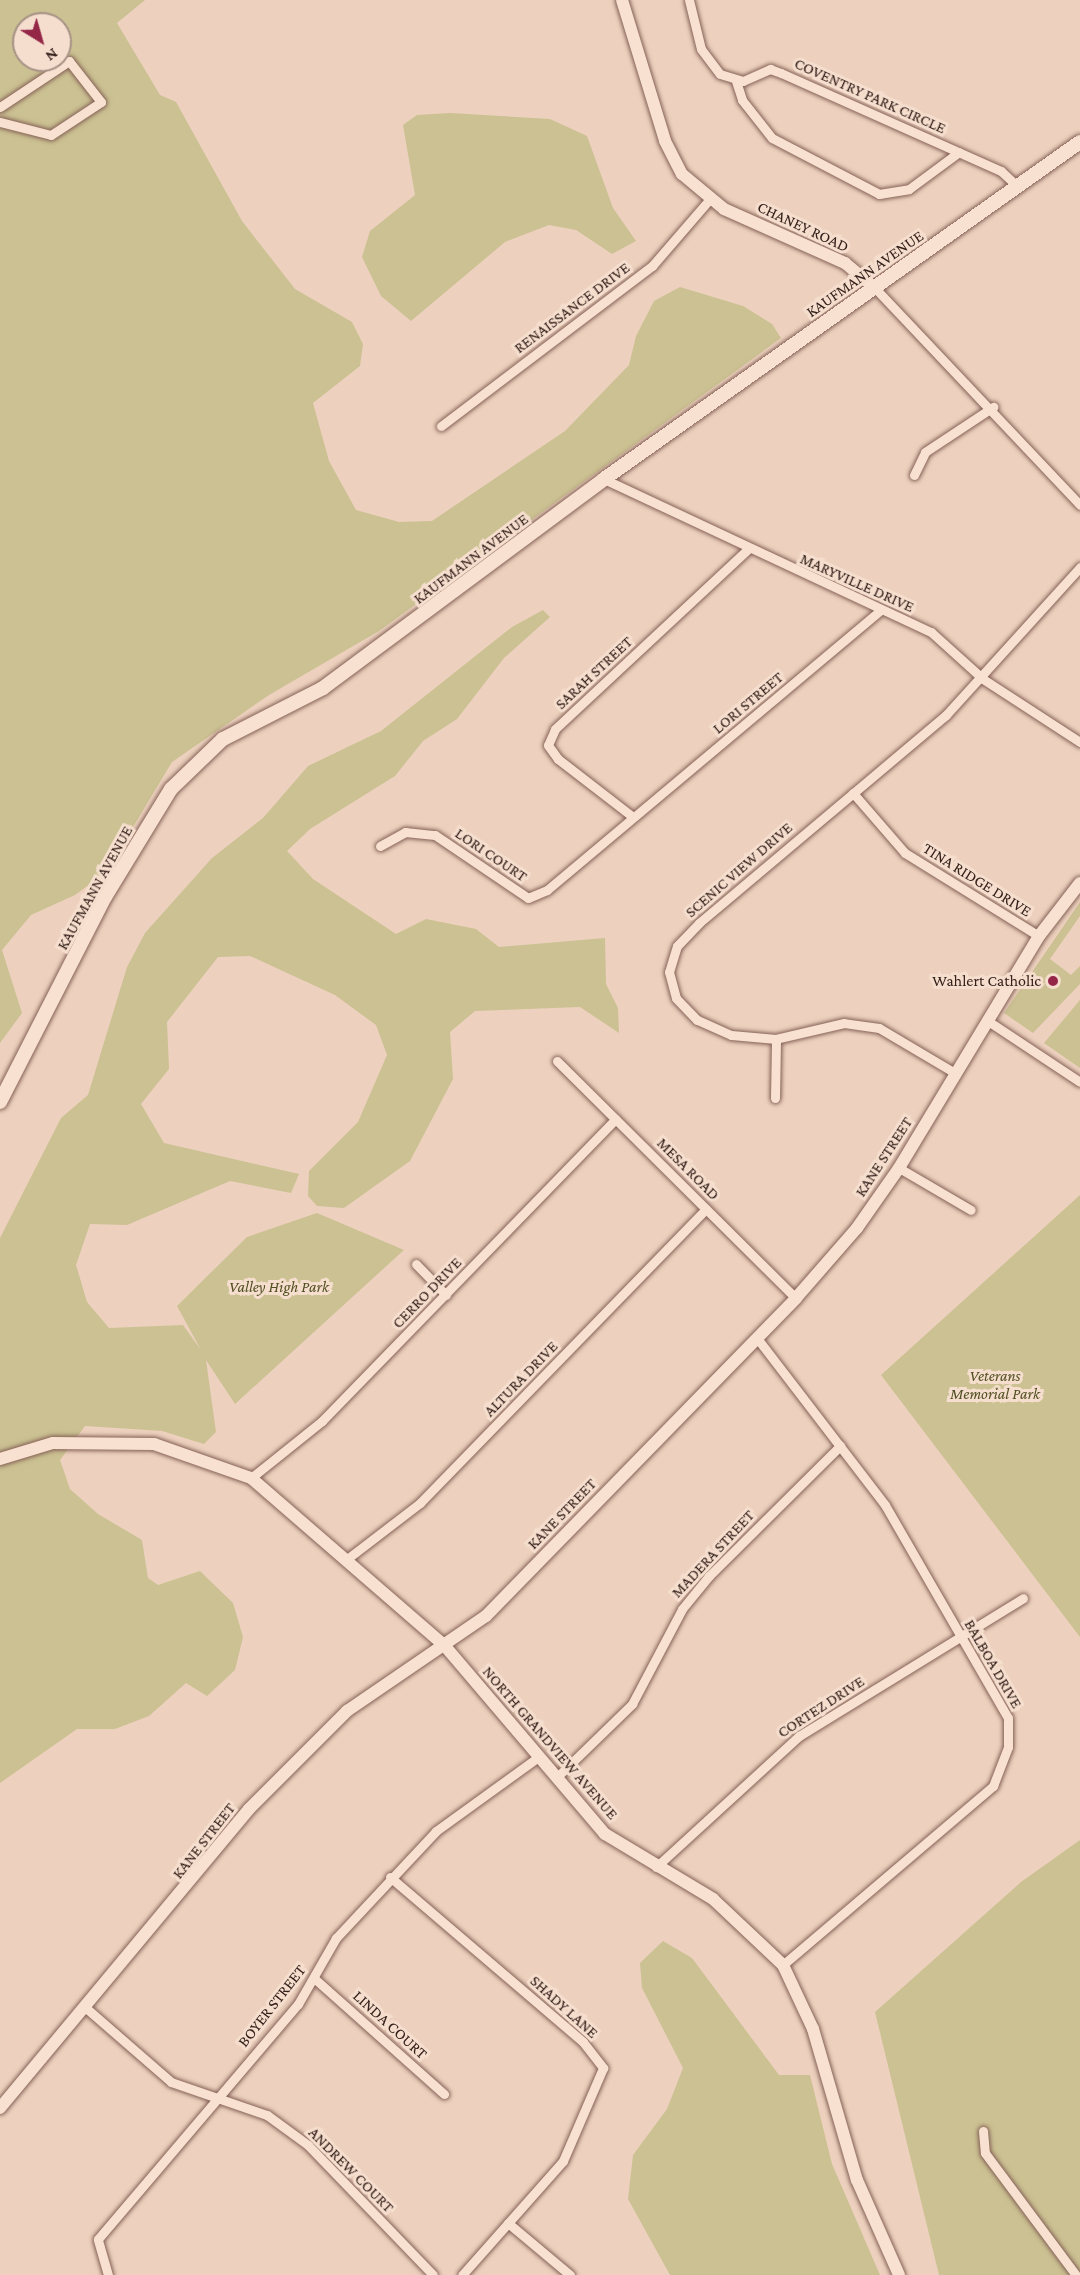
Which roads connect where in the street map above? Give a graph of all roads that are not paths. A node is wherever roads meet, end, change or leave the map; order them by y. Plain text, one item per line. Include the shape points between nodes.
1 (622, 0) edge
2 (689, 0) edge
3 (736, 81) junction
4 (0, 107) edge
5 (0, 122) edge
6 (1080, 142) edge
7 (959, 152) junction
8 (1017, 186) junction
9 (709, 200) junction
10 (874, 287) junction
11 (993, 407) junction
12 (441, 426) dead end
13 (914, 475) dead end
14 (604, 479) junction
15 (1080, 505) edge
16 (748, 549) junction
17 (1080, 567) edge
18 (880, 611) junction
19 (983, 679) junction
20 (1080, 742) edge
21 (853, 793) junction
22 (633, 817) junction
23 (380, 846) dead end
24 (1080, 883) edge
25 (1039, 936) junction
26 (988, 1021) junction
27 (776, 1039) junction
28 (557, 1061) dead end
29 (955, 1073) junction
30 (1080, 1082) edge
31 (775, 1098) dead end
32 (0, 1102) edge
33 (616, 1119) junction
34 (899, 1168) junction
35 (706, 1209) junction
36 (971, 1210) dead end
37 (416, 1264) dead end
38 (446, 1295) junction
39 (796, 1298) junction
40 (757, 1338) junction
41 (840, 1446) junction
42 (0, 1458) edge
43 (251, 1478) junction
44 (347, 1559) junction
45 (1023, 1598) dead end
46 (961, 1638) junction
47 (444, 1645) junction
48 (537, 1758) junction
49 (557, 1778) junction
50 (656, 1867) junction
51 (390, 1877) junction
52 (783, 1965) junction
53 (315, 1979) junction
54 (86, 2008) junction
55 (444, 2094) dead end
56 (216, 2098) junction
57 (0, 2108) edge
58 (983, 2131) dead end
59 (508, 2223) junction
60 (108, 2275) edge
61 (433, 2275) edge
62 (462, 2275) edge
63 (570, 2275) edge
64 (899, 2275) edge
65 (1076, 2275) edge

1 - 9 street, CHANEY ROAD via 671,155
2 - 3 street via 706,60
3 - 7 street, COVENTRY PARK CIRCLE via 770,69
3 - 7 street, COVENTRY PARK CIRCLE via 742,100 772,138 879,194 909,189
4 - 5 street via 69,61 101,102 51,135
6 - 8 main road, KAUFMANN AVENUE
7 - 8 street, COVENTRY PARK CIRCLE via 1001,171
8 - 10 main road, KAUFMANN AVENUE
9 - 10 street, CHANEY ROAD via 845,263
9 - 12 street, RENAISSANCE DRIVE via 652,266
10 - 11 street, CHANEY ROAD
10 - 14 main road, KAUFMANN AVENUE
11 - 13 street via 925,453
11 - 15 street, CHANEY ROAD
14 - 16 street, MARYVILLE DRIVE
14 - 32 main road, KAUFMANN AVENUE via 323,688 223,739 171,789 105,897
16 - 18 street, MARYVILLE DRIVE
16 - 22 street, SARAH STREET via 552,737 548,746 558,759
17 - 19 street, SCENIC VIEW DRIVE
18 - 19 street, MARYVILLE DRIVE via 931,632
18 - 22 street, LORI STREET
19 - 20 street, MARYVILLE DRIVE
19 - 21 street, SCENIC VIEW DRIVE
21 - 25 street, TINA RIDGE DRIVE via 905,853
21 - 27 street, SCENIC VIEW DRIVE via 677,946 672,964 676,998 697,1020 730,1035
22 - 23 street, LORI COURT via 548,890 528,898 435,835 405,831
24 - 25 street, KANE STREET
25 - 26 street, KANE STREET
26 - 29 street, KANE STREET
26 - 30 street
27 - 29 street, SCENIC VIEW DRIVE via 844,1023 879,1028
27 - 31 street
28 - 33 street, MESA ROAD
29 - 34 street, KANE STREET
33 - 35 street, MESA ROAD
33 - 38 street, CERRO DRIVE
34 - 36 street
34 - 39 street, KANE STREET via 857,1228
35 - 39 street, MESA ROAD
35 - 44 street, ALTURA DRIVE via 420,1503
37 - 38 street
38 - 43 street, CERRO DRIVE via 322,1421
39 - 40 street, KANE STREET
40 - 41 street, BALBOA DRIVE
40 - 47 street, KANE STREET via 486,1616
41 - 46 street, BALBOA DRIVE via 885,1505
41 - 49 street, MADERA STREET via 688,1600 632,1704
42 - 43 street, NORTH GRANDVIEW AVENUE via 53,1443 154,1444
43 - 44 street, NORTH GRANDVIEW AVENUE
44 - 47 street, NORTH GRANDVIEW AVENUE
45 - 46 street, CORTEZ DRIVE
46 - 50 street, CORTEZ DRIVE via 799,1736
46 - 52 street, BALBOA DRIVE via 1008,1718 1008,1747 993,1786
47 - 48 street, NORTH GRANDVIEW AVENUE
47 - 54 street, KANE STREET via 347,1711 257,1801
48 - 49 street, NORTH GRANDVIEW AVENUE
48 - 51 street, BOYER STREET via 436,1831
49 - 50 street, NORTH GRANDVIEW AVENUE via 605,1834
50 - 52 street, NORTH GRANDVIEW AVENUE via 713,1899
51 - 53 street, BOYER STREET via 336,1938
51 - 59 street, SHADY LANE via 584,2042 603,2068 563,2161
52 - 64 street, NORTH GRANDVIEW AVENUE via 813,2029 857,2180
53 - 55 street, LINDA COURT
53 - 56 street, BOYER STREET
54 - 56 street, ANDREW COURT via 171,2082
54 - 57 street, KANE STREET
56 - 60 street, BOYER STREET via 98,2239
56 - 61 street, ANDREW COURT via 267,2115 308,2145
58 - 65 street via 985,2153
59 - 62 street, SHADY LANE
59 - 63 street

